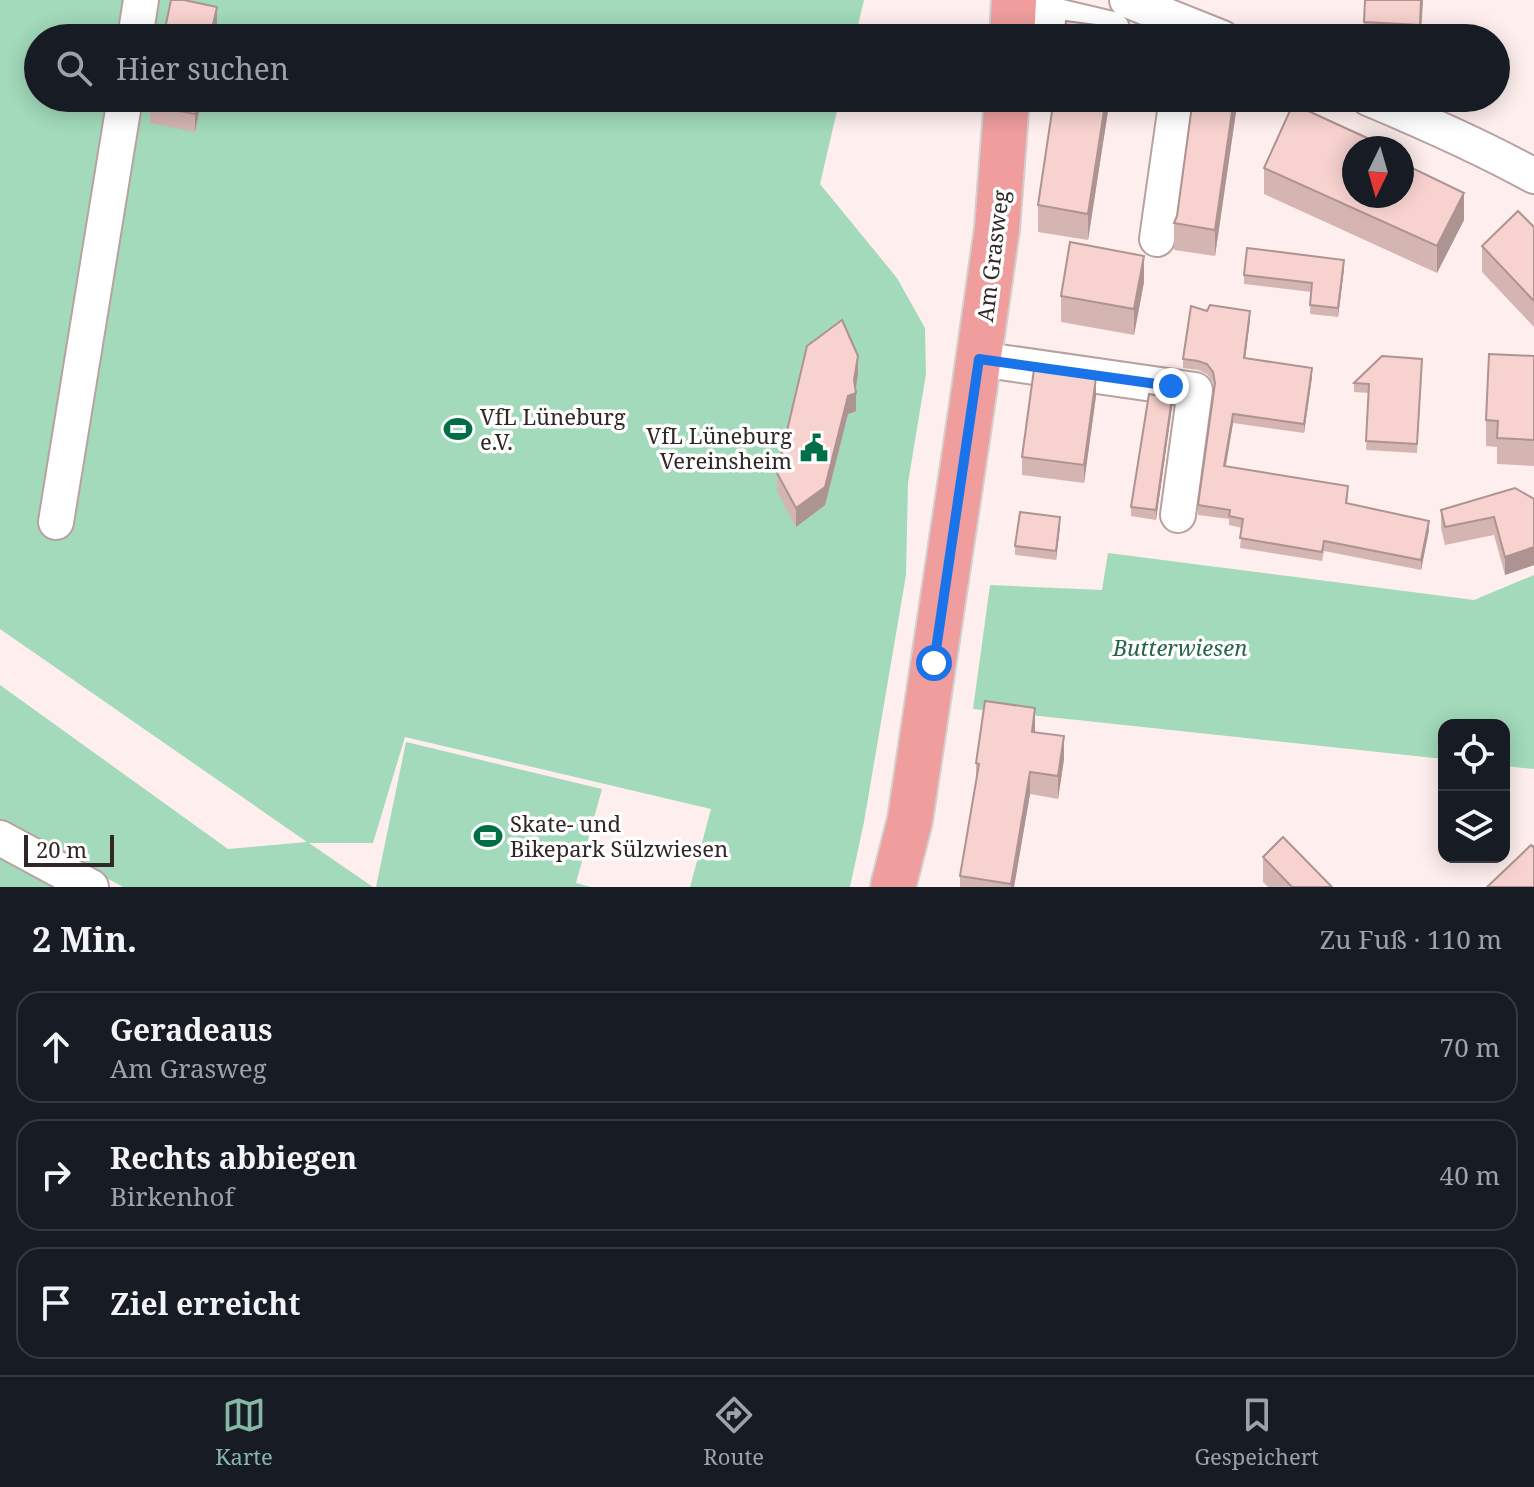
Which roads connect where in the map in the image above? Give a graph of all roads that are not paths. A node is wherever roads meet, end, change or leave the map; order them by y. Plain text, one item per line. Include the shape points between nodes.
1 (141, 0) edge
2 (1127, 0) edge
3 (1013, 16) edge
4 (137, 24) edge
5 (1091, 24) edge
6 (1173, 24) edge
7 (123, 112) edge
8 (1006, 112) edge
9 (1175, 112) edge
10 (1400, 112) edge
11 (1534, 176) edge
12 (1157, 239) dead end
13 (979, 359) junction
14 (1178, 515) dead end
15 (56, 522) dead end
16 (0, 838) edge
17 (91, 887) edge
18 (893, 887) edge

1 - 4 street
2 - 6 street
3 - 5 street via 1048,14
7 - 15 street
8 - 13 main road, Am Grasweg
9 - 12 street
10 - 11 street
13 - 14 street via 1195,390
13 - 18 main road, Am Grasweg via 910,820
16 - 17 street

